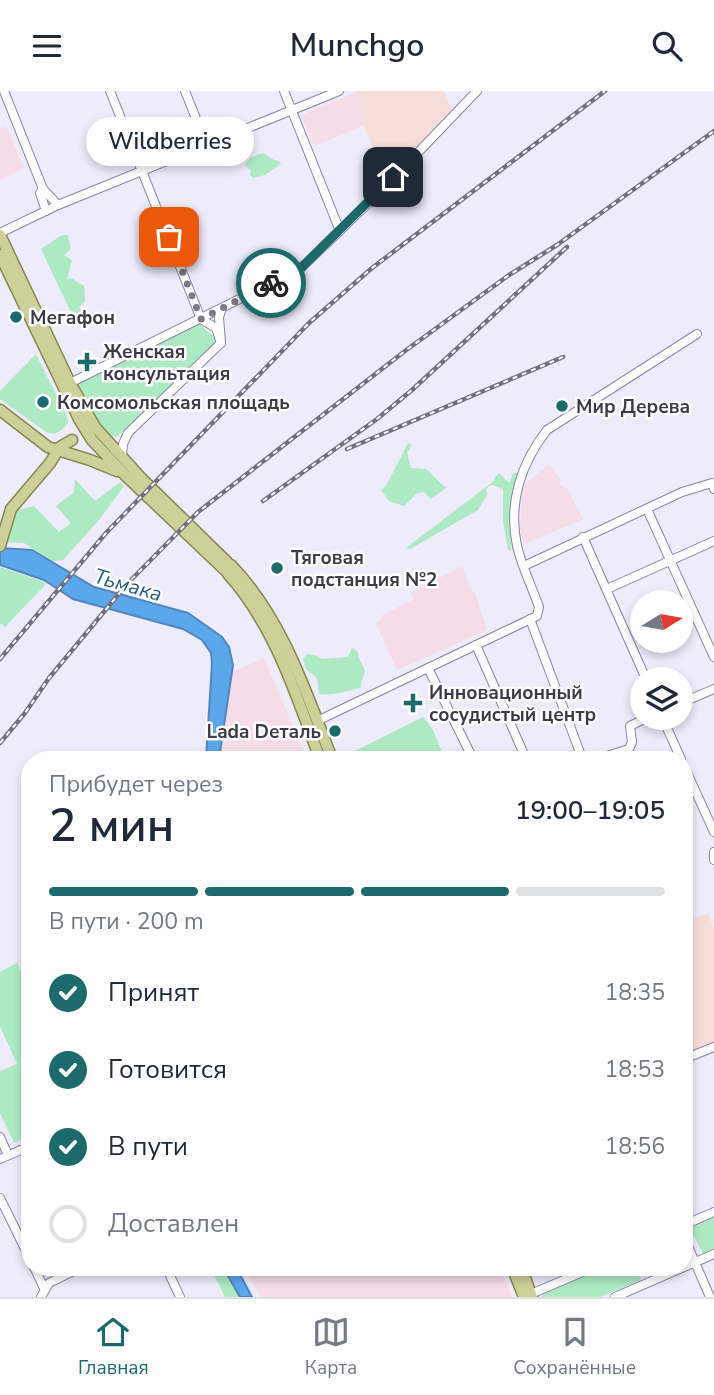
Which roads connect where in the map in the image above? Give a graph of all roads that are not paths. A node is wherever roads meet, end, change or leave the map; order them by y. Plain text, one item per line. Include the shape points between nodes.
1 (4, 91) edge
2 (110, 91) edge
3 (185, 91) edge
4 (284, 91) edge
5 (339, 91) edge
6 (477, 91) edge
7 (292, 111) junction
8 (207, 146) junction
9 (142, 171) junction
10 (43, 189) junction
11 (58, 205) junction
12 (46, 211) junction
13 (340, 231) junction
14 (0, 234) edge
15 (0, 255) edge
16 (222, 308) junction
17 (201, 319) junction
18 (697, 334) dead end
19 (221, 343) junction
20 (70, 383) junction
21 (0, 410) edge
22 (75, 429) junction
23 (92, 440) junction
24 (44, 444) junction
25 (57, 447) junction
26 (111, 447) junction
27 (77, 456) junction
28 (123, 459) junction
29 (50, 463) junction
30 (126, 476) junction
31 (713, 486) edge
32 (157, 499) junction
33 (647, 509) junction
34 (583, 537) junction
35 (1, 540) edge
36 (714, 541) edge
37 (671, 560) junction
38 (524, 566) junction
39 (228, 568) junction
40 (607, 589) junction
41 (530, 619) junction
42 (476, 645) junction
43 (714, 657) edge
44 (641, 667) edge
45 (428, 668) junction
46 (714, 689) edge
47 (693, 698) edge
48 (304, 718) junction
49 (317, 721) junction
50 (631, 730) edge
51 (668, 730) edge
52 (317, 751) edge
53 (329, 751) edge
54 (469, 751) edge
55 (522, 751) edge
56 (579, 751) edge
57 (623, 751) edge
58 (677, 751) edge
59 (693, 786) edge
60 (714, 832) edge
61 (714, 852) edge
62 (714, 860) edge
63 (714, 1048) edge
64 (693, 1056) edge
65 (0, 1137) edge
66 (21, 1150) edge
67 (4, 1157) edge
68 (0, 1198) edge
69 (714, 1212) edge
70 (693, 1221) edge
71 (21, 1241) edge
72 (714, 1254) edge
73 (693, 1257) edge
74 (695, 1262) junction
75 (37, 1276) edge
76 (63, 1276) edge
77 (170, 1276) edge
78 (517, 1276) edge
79 (523, 1276) edge
80 (574, 1276) edge
81 (664, 1276) edge
82 (42, 1293) edge
83 (529, 1296) edge
84 (180, 1297) edge
85 (617, 1297) edge
86 (710, 1297) edge

1 - 10 street
2 - 9 street
3 - 8 street
4 - 7 street
5 - 7 street
6 - 13 street
7 - 8 street
7 - 13 street
8 - 9 street
9 - 11 street
9 - 17 street
10 - 11 street
10 - 12 street via 40,193
11 - 12 street
12 - 14 street
13 - 16 street via 300,269
14 - 20 main road
15 - 22 main road
16 - 17 street
16 - 19 street
17 - 19 street via 216,328
17 - 20 street
18 - 38 street via 547,430 533,447 516,496 517,545
19 - 28 street via 127,435
20 - 26 main road
21 - 24 main road
22 - 23 main road
22 - 23 main road
22 - 25 main road
23 - 26 main road
23 - 30 main road
24 - 25 main road
24 - 29 main road
25 - 27 main road
25 - 29 main road
26 - 28 main road
27 - 29 main road
27 - 30 main road
28 - 32 main road
29 - 35 main road via 11,509
30 - 32 main road
31 - 33 street via 682,492
32 - 39 main road
33 - 34 street
33 - 37 street
34 - 38 street
34 - 40 street
36 - 37 street
37 - 40 street
37 - 43 street
38 - 41 street via 539,607
39 - 48 main road via 269,634
39 - 49 main road via 256,594 271,618
40 - 44 street
41 - 42 street
41 - 56 street
42 - 45 street
42 - 55 street
45 - 49 street
45 - 54 street
46 - 47 street
48 - 49 main road
48 - 52 main road
49 - 53 main road
50 - 57 street via 632,742
51 - 58 street
59 - 60 street
61 - 62 street
63 - 64 street
65 - 67 street
66 - 67 street
68 - 71 street
69 - 70 street
72 - 74 street
73 - 74 street
74 - 86 street
75 - 82 street
76 - 82 street
77 - 84 street
78 - 83 main road
79 - 83 main road
80 - 83 street
81 - 85 street

